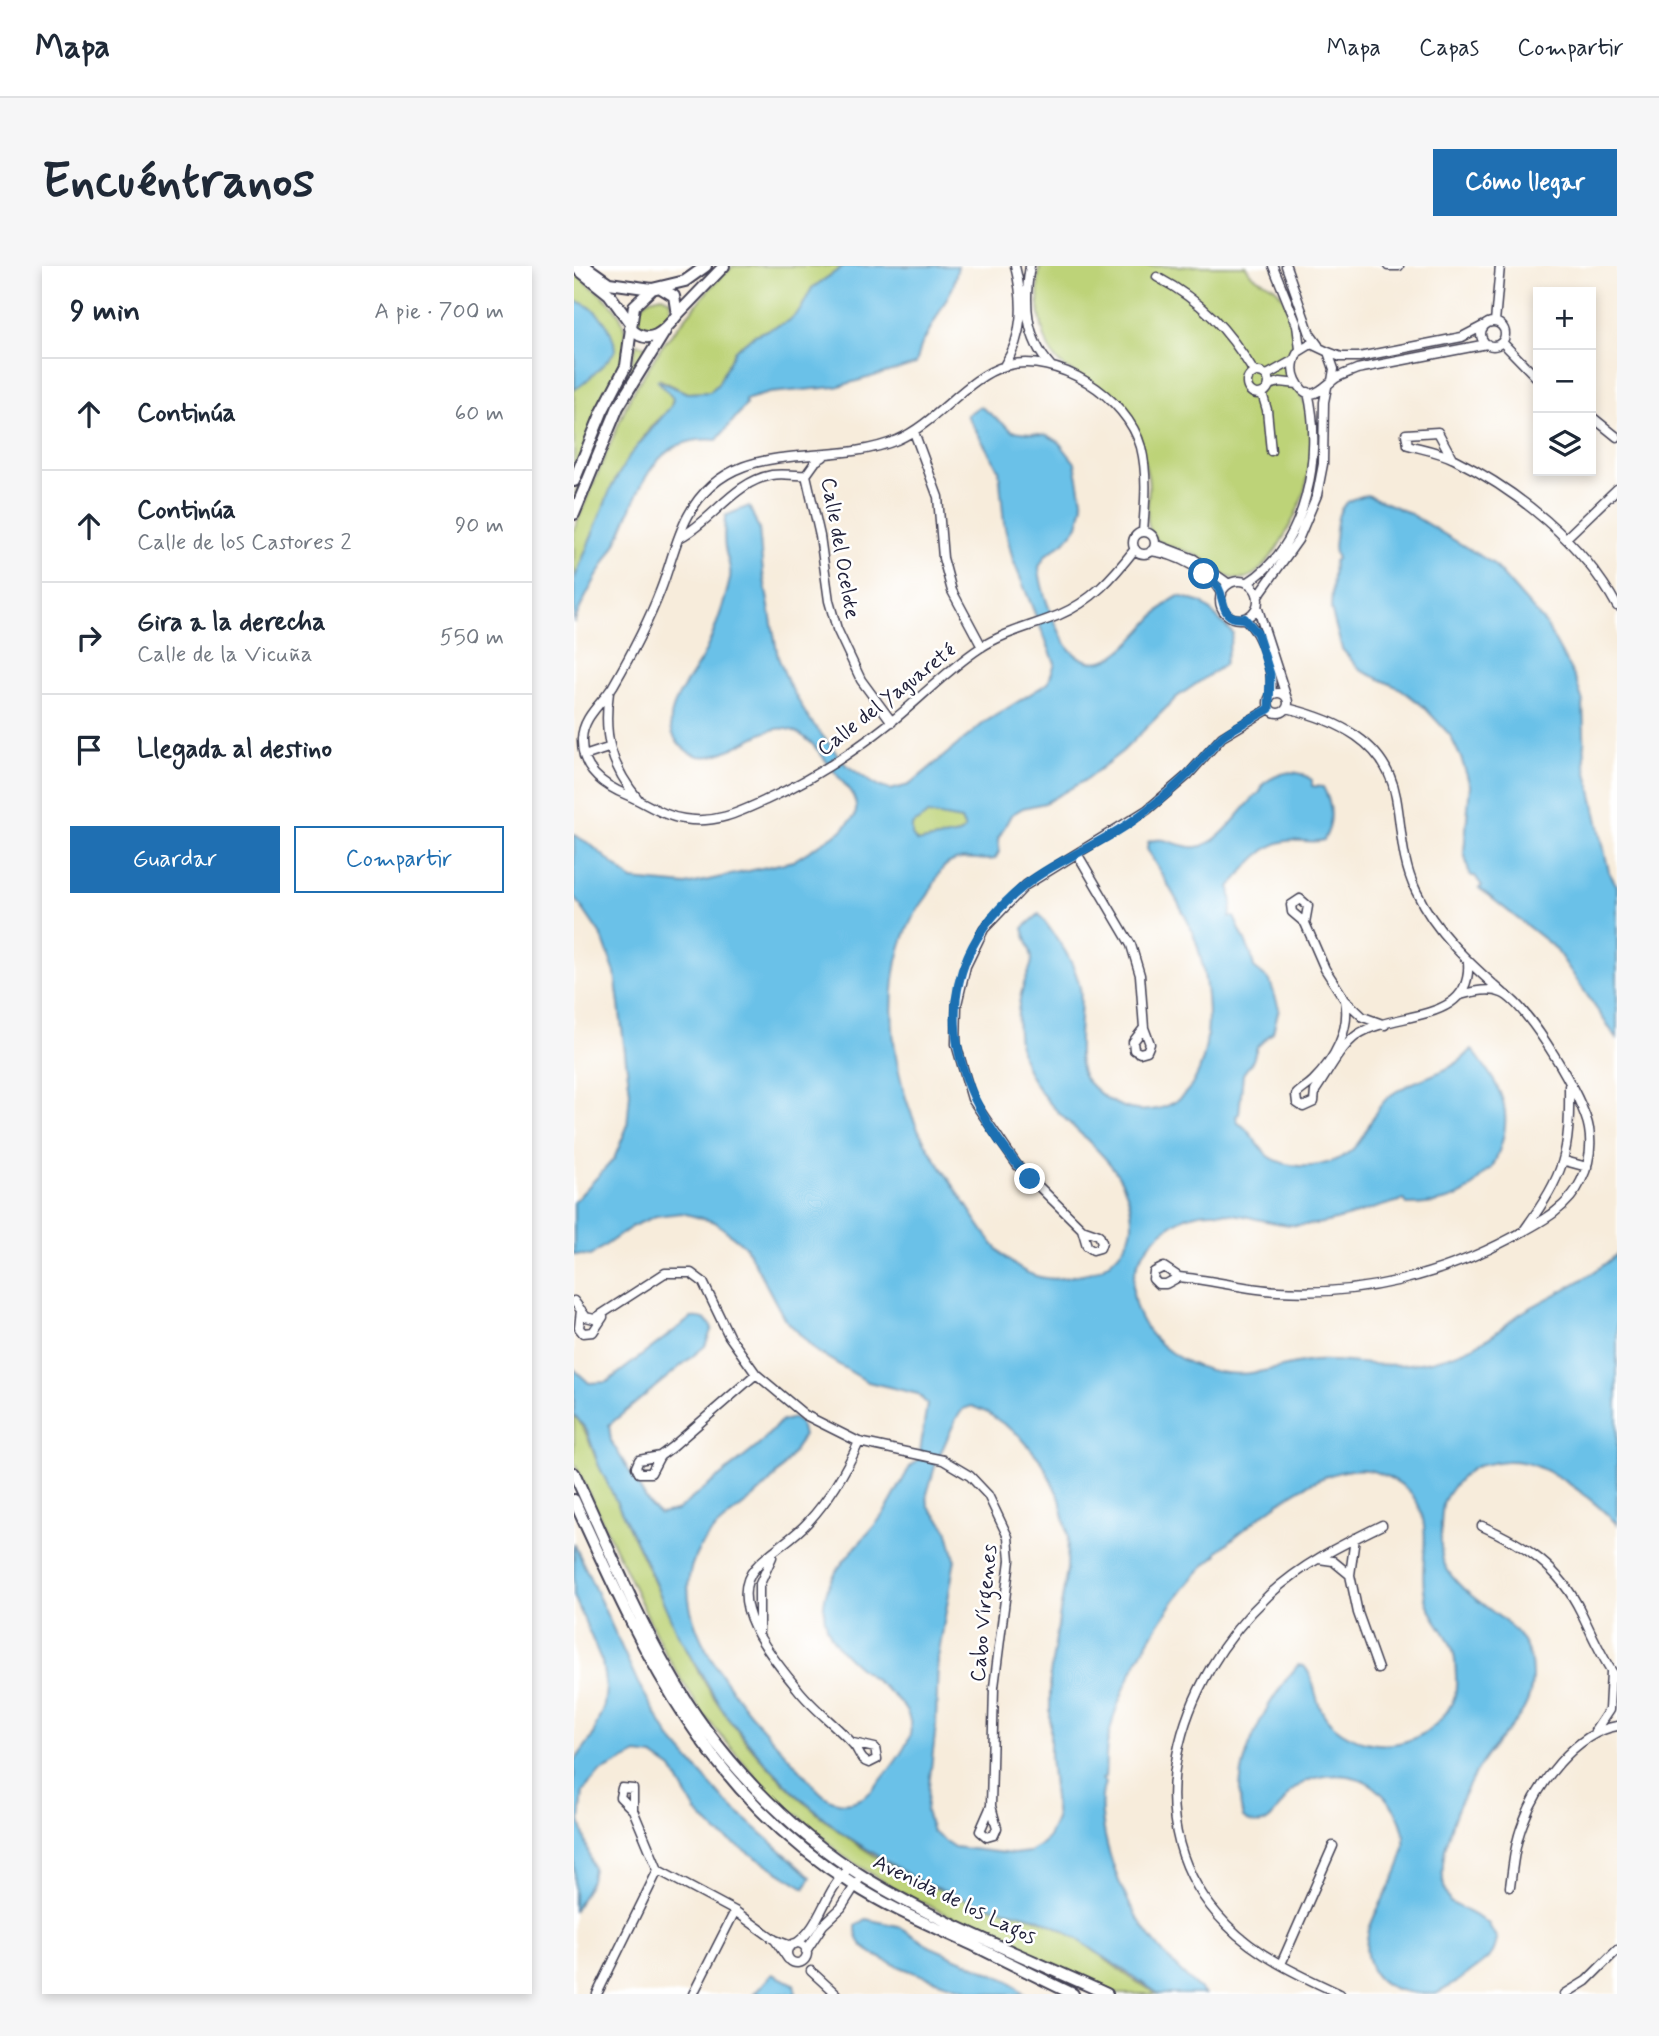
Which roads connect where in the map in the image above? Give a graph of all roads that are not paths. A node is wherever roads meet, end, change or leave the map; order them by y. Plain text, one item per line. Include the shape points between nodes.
1 (574, 266) edge
2 (585, 266) edge
3 (706, 266) edge
4 (724, 266) edge
5 (1017, 266) edge
6 (1028, 266) edge
7 (1273, 266) edge
8 (1286, 266) edge
9 (1388, 266) edge
10 (1399, 266) edge
11 (1500, 266) edge
12 (1157, 277) dead end
13 (657, 289) junction
14 (677, 315) junction
15 (1495, 322) junction
16 (630, 325) junction
17 (1485, 326) junction
18 (665, 331) junction
19 (1034, 342) junction
20 (1502, 342) junction
21 (1017, 343) junction
22 (1487, 344) junction
23 (1318, 345) junction
24 (1300, 349) junction
25 (1328, 352) junction
26 (1294, 360) junction
27 (1004, 366) junction
28 (1051, 366) junction
29 (1254, 372) junction
30 (1533, 374) edge
31 (1267, 375) junction
32 (1298, 384) junction
33 (1330, 384) junction
34 (1269, 385) junction
35 (1308, 392) junction
36 (1262, 393) junction
37 (1596, 420) edge
38 (914, 432) junction
39 (1617, 437) edge
40 (1270, 452) dead end
41 (793, 455) junction
42 (808, 456) junction
43 (825, 456) junction
44 (1452, 458) junction
45 (813, 464) junction
46 (790, 473) junction
47 (729, 474) junction
48 (806, 475) junction
49 (574, 481) edge
50 (739, 489) junction
51 (1617, 489) edge
52 (574, 514) edge
53 (1143, 532) junction
54 (681, 537) junction
55 (1566, 538) junction
56 (1153, 548) junction
57 (1135, 550) junction
58 (1247, 583) junction
59 (1229, 584) junction
60 (1222, 594) junction
61 (1257, 601) junction
62 (1617, 606) edge
63 (1244, 618) junction
64 (982, 647) junction
65 (610, 692) junction
66 (1271, 696) junction
67 (1287, 703) junction
68 (1269, 709) junction
69 (892, 722) junction
70 (608, 748) junction
71 (584, 755) junction
72 (639, 800) junction
73 (1078, 855) junction
74 (1305, 923) dead end
75 (1468, 962) junction
76 (1503, 993) junction
77 (1460, 995) junction
78 (1345, 1000) junction
79 (1386, 1025) junction
80 (1144, 1028) dead end
81 (1346, 1029) junction
82 (1357, 1035) junction
83 (1569, 1086) junction
84 (1565, 1161) junction
85 (1587, 1167) junction
86 (1082, 1229) dead end
87 (1524, 1231) junction
88 (1179, 1277) dead end
89 (574, 1301) edge
90 (581, 1310) junction
91 (604, 1316) junction
92 (756, 1374) junction
93 (859, 1442) junction
94 (660, 1455) dead end
95 (574, 1473) edge
96 (574, 1500) edge
97 (1382, 1525) dead end
98 (1482, 1526) dead end
99 (1355, 1538) junction
100 (1316, 1559) junction
101 (1350, 1575) junction
102 (1378, 1669) dead end
103 (1614, 1675) edge
104 (1617, 1726) edge
105 (1592, 1734) junction
106 (853, 1743) dead end
107 (991, 1807) dead end
108 (633, 1810) dead end
109 (1333, 1846) dead end
110 (850, 1868) junction
111 (658, 1870) junction
112 (862, 1875) junction
113 (841, 1877) junction
114 (855, 1886) junction
115 (1510, 1886) dead end
116 (736, 1912) junction
117 (775, 1940) junction
118 (793, 1945) junction
119 (1617, 1950) edge
120 (806, 1955) junction
121 (792, 1961) junction
122 (1281, 1964) junction
123 (811, 1971) junction
124 (1035, 1975) junction
125 (1088, 1990) edge
126 (597, 1994) edge
127 (693, 1994) edge
128 (836, 1994) edge
129 (1062, 1994) edge
130 (1073, 1994) edge
131 (1107, 1994) edge
132 (1340, 1994) edge
133 (1565, 1994) edge

1 - 16 street via 611,296
2 - 13 street via 609,283
3 - 13 street via 685,281
4 - 14 street
5 - 6 street
5 - 21 street via 1021,320
6 - 19 street via 1029,324
7 - 24 street via 1297,325
8 - 23 street
9 - 10 street
11 - 15 street
12 - 29 street via 1208,309
13 - 14 street via 674,296
13 - 16 street via 638,300
14 - 18 street
15 - 17 street
15 - 20 street via 1505,331
16 - 18 street via 648,338
16 - 49 street via 626,366
17 - 22 street via 1482,335
17 - 25 street via 1462,337 1359,357
18 - 52 street via 618,407
19 - 21 street
19 - 28 street
20 - 22 street
20 - 30 street
21 - 27 street
22 - 33 street via 1357,369
23 - 24 street
23 - 25 street
24 - 26 street
25 - 33 street via 1334,369
26 - 31 street
26 - 32 street
27 - 28 street
27 - 38 street, Calle del Yaguareté via 972,385
28 - 53 street via 1093,388 1131,426 1142,450 1145,472
29 - 31 street
29 - 36 street via 1247,384 1254,393
31 - 34 street
32 - 34 street
32 - 35 street
33 - 35 street via 1319,393
33 - 61 street via 1323,409 1323,464 1317,495 1298,540
34 - 36 street
35 - 58 street via 1314,432 1304,500 1275,557
36 - 40 street
37 - 39 street
38 - 43 street, Calle del Yaguareté via 874,449
38 - 64 street via 937,497 943,558 952,591
41 - 42 street, Calle del Yaguareté
41 - 46 street
41 - 47 street, Calle del Yaguareté via 758,460
42 - 43 street, Calle del Yaguareté
42 - 45 street
43 - 45 street, Calle del Ocelote
44 - 44 street via 1438,432 1406,434 1408,445
44 - 55 street via 1506,491
45 - 48 street, Calle del Ocelote
46 - 48 street
46 - 50 street via 762,477
47 - 50 street
47 - 54 street, Calle del Yaguareté via 696,505
48 - 69 street, Calle del Ocelote via 837,629 856,672
50 - 54 street via 701,526
51 - 55 street
53 - 56 street via 1153,537
53 - 57 street via 1135,537
54 - 65 street, Calle del Yaguareté via 640,637
55 - 62 street
56 - 57 street via 1140,554
56 - 59 street via 1194,559
56 - 60 street via 1211,579
57 - 64 street, Calle del Yaguareté via 1100,589 1059,615
58 - 59 street
58 - 61 street
59 - 60 street
60 - 63 street via 1221,605 1228,615
61 - 63 street
61 - 67 street
63 - 66 street via 1257,633 1264,652
64 - 69 street, Calle del Yaguareté
65 - 70 street, Calle del Yaguareté
65 - 71 street, Calle del Yaguareté via 585,726
66 - 67 street via 1279,694
66 - 68 street
67 - 68 street via 1280,713
67 - 75 street via 1344,726 1377,755 1394,788 1399,837 1416,892
68 - 73 street via 1222,737 1188,775 1147,810
69 - 72 street, Calle del Yaguareté via 823,771 721,819 681,819
70 - 71 street
70 - 72 street, Calle del Yaguareté
71 - 72 street, Calle del Yaguareté via 601,782
73 - 80 street via 1131,945 1143,991
73 - 86 street via 1026,885 984,929 966,966 955,1024 960,1063 981,1116 1017,1165
74 - 78 street
75 - 76 street
75 - 77 street via 1468,979
76 - 77 street
76 - 83 street via 1536,1028
77 - 79 street via 1432,1011
78 - 79 street via 1363,1017
78 - 81 street
79 - 82 street
81 - 82 street
81 - 82 street via 1311,1089
83 - 84 street
83 - 85 street via 1590,1129
84 - 85 street
84 - 87 street
85 - 87 street via 1566,1203
87 - 88 street via 1454,1265 1356,1289 1278,1291
89 - 90 street
90 - 91 street via 590,1319
90 - 91 street via 579,1328 586,1334 593,1332
91 - 92 street, Cabo Vírgenes via 665,1273 691,1273 702,1282 729,1336
92 - 93 street, Cabo Vírgenes via 805,1415
92 - 94 street via 707,1420
93 - 106 street via 821,1506 773,1554 759,1586 757,1615 760,1633 802,1695
93 - 107 street, Cabo Vírgenes via 943,1460 970,1476 988,1495 1008,1536 1009,1571 995,1665
95 - 110 street, Avenida de los Lagos via 667,1668 703,1725 769,1801
96 - 113 street, Avenida de los Lagos via 649,1658 703,1745 787,1835
97 - 99 street
98 - 103 street via 1520,1544 1556,1574
99 - 100 street
99 - 101 street
100 - 101 street via 1333,1561
100 - 122 street via 1269,1595 1224,1648 1185,1728 1171,1787 1178,1841 1199,1892 1242,1939
101 - 102 street
103 - 105 street via 1609,1710
104 - 105 street
105 - 115 street via 1555,1771 1529,1808
108 - 111 street
109 - 122 street
110 - 112 street, Avenida de los Lagos
110 - 113 street
111 - 116 street
111 - 126 street
112 - 114 street
112 - 125 street, Avenida de los Lagos
113 - 114 street, Avenida de los Lagos
113 - 118 street via 825,1898 816,1921
114 - 120 street via 823,1924
114 - 124 street, Avenida de los Lagos
116 - 117 street
116 - 127 street
117 - 118 street
117 - 121 street
118 - 120 street via 804,1946
118 - 121 street via 787,1954
119 - 133 street via 1586,1981
120 - 121 street
120 - 123 street
121 - 123 street
122 - 132 street
123 - 128 street
124 - 129 street
124 - 130 street, Avenida de los Lagos
125 - 131 street, Avenida de los Lagos

